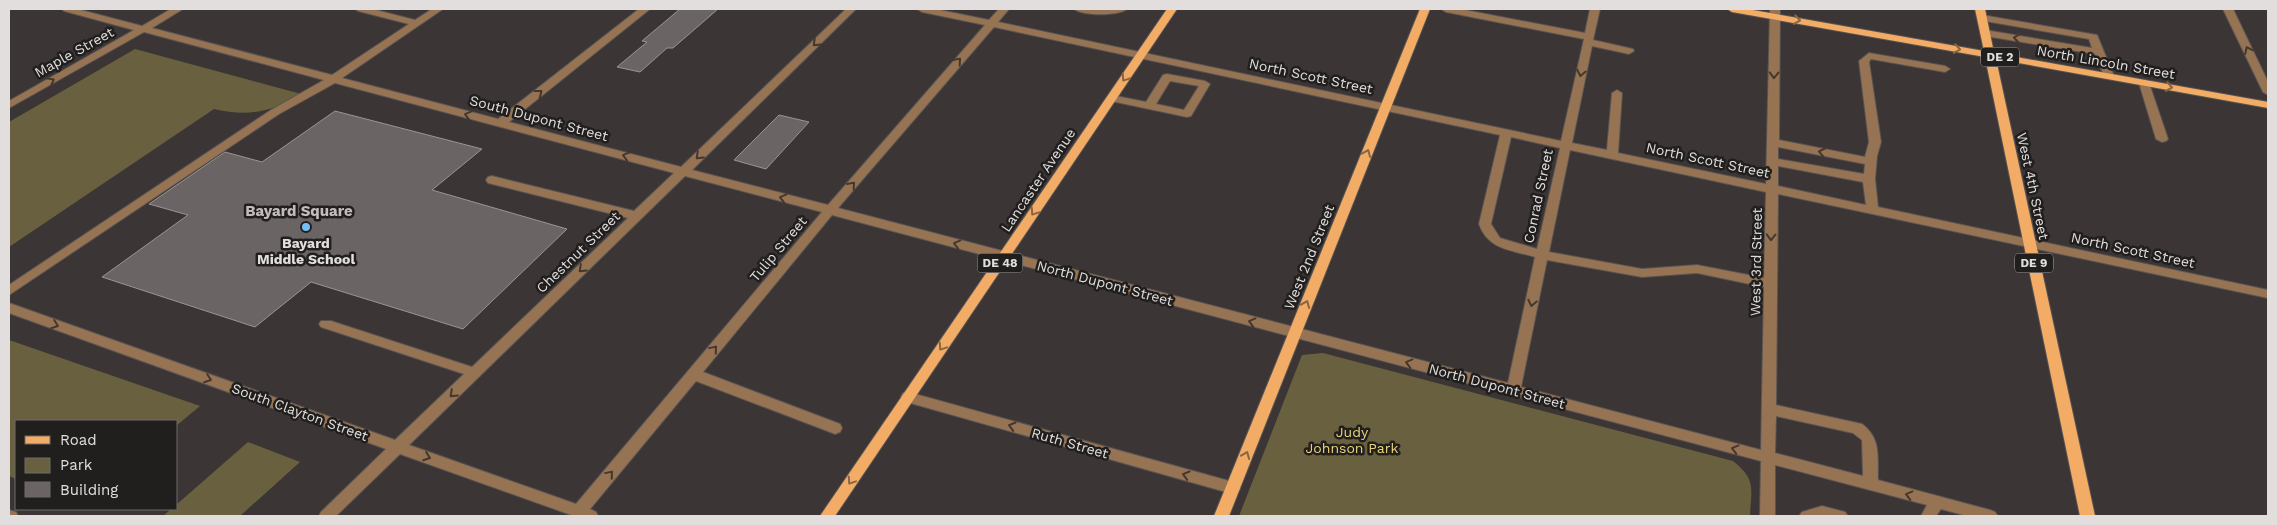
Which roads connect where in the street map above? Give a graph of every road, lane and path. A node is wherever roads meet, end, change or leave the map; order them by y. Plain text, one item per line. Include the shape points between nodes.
1 (68, 9) edge
2 (178, 9) edge
3 (361, 9) edge
4 (438, 9) edge
5 (644, 9) edge
6 (851, 9) edge
7 (922, 9) edge
8 (1004, 9) edge
9 (1079, 9) edge
10 (1122, 9) edge
11 (1172, 9) edge
12 (1424, 9) edge
13 (1446, 9) edge
14 (1596, 9) edge
15 (1732, 9) edge
16 (2228, 9) edge
17 (1775, 13) edge
18 (1981, 13) edge
19 (416, 23) junction
20 (991, 23) junction
21 (143, 29) junction
22 (1985, 32) junction
23 (1589, 39) junction
24 (1629, 51) dead end
25 (2099, 52) junction
26 (1140, 55) junction
27 (1990, 55) junction
28 (1945, 69) dead end
29 (2109, 76) junction
30 (333, 79) junction
31 (2144, 83) junction
32 (2268, 92) edge
33 (1617, 93) dead end
34 (1111, 98) junction
35 (9, 105) edge
36 (2268, 105) edge
37 (1149, 106) junction
38 (1385, 107) junction
39 (500, 123) junction
40 (1506, 132) junction
41 (2162, 139) dead end
42 (1773, 142) junction
43 (1566, 145) junction
44 (1612, 154) junction
45 (1772, 160) junction
46 (1870, 162) junction
47 (683, 172) junction
48 (1869, 179) junction
49 (492, 180) dead end
50 (1772, 188) junction
51 (830, 210) junction
52 (1872, 210) junction
53 (637, 216) junction
54 (2029, 243) junction
55 (1542, 255) junction
56 (1004, 256) junction
57 (1770, 284) junction
58 (9, 291) edge
59 (2268, 294) edge
60 (9, 308) edge
61 (326, 324) dead end
62 (1295, 333) junction
63 (475, 373) junction
64 (693, 374) junction
65 (1513, 390) junction
66 (908, 397) junction
67 (1768, 409) junction
68 (835, 428) dead end
69 (398, 447) junction
70 (1768, 458) junction
71 (1871, 485) junction
72 (1233, 488) junction
73 (1937, 502) junction
74 (585, 514) edge
75 (326, 516) edge
76 (827, 516) edge
77 (1221, 516) edge
78 (1767, 516) edge
79 (1807, 516) edge
80 (1840, 516) edge
81 (1928, 516) edge
82 (1990, 516) edge
83 (2088, 516) edge

1 - 21 street, South Dupont Street
2 - 21 street, Maple Street
3 - 19 street
4 - 19 street
39 -> 5 street
6 -> 47 street, Chestnut Street
7 - 20 street, North Scott Street
8 - 20 street, Tulip Street
9 - 10 street via 1108,12
11 - 26 main road, Lancaster Avenue / DE 48
12 - 38 main road, West 2nd Street
13 - 23 street
14 - 23 street, Conrad Street
15 - 17 main road, North Lincoln Street / DE 2
32 -> 16 street
17 -> 27 main road, North Lincoln Street / DE 2
17 -> 42 street, West 3rd Street
18 - 22 main road, West 4th Street / DE 9
18 - 25 street via 2093,37
19 - 30 street
20 - 26 street, North Scott Street
51 -> 20 street, Tulip Street
21 - 30 street, South Dupont Street
35 -> 21 street, Maple Street
25 -> 22 street
22 - 27 main road, West 4th Street / DE 9
23 - 24 street
23 -> 43 street, Conrad Street
25 - 29 street
26 -> 34 main road, Lancaster Avenue / DE 48
26 - 38 street, North Scott Street
27 - 29 main road, North Lincoln Street / DE 2
27 - 54 main road, West 4th Street / DE 9
28 - 46 street via 1869,56 1864,61 1875,142
29 - 31 main road, North Lincoln Street / DE 2
39 -> 30 street, South Dupont Street
30 - 58 street via 275,112
31 -> 36 main road, North Lincoln Street / DE 2
31 - 41 street
33 - 44 street
34 - 37 street
34 -> 56 main road, Lancaster Avenue / DE 48
37 - 37 street via 1166,77 1205,84 1187,114
38 - 40 street, North Scott Street
62 -> 38 main road, West 2nd Street
47 -> 39 street, South Dupont Street
40 - 43 street, North Scott Street
40 - 55 street via 1485,224 1496,241
42 - 45 street, West 3rd Street
46 -> 42 street
43 - 44 street, North Scott Street
43 - 55 street, Conrad Street
44 - 50 street, North Scott Street
45 - 48 street
45 - 50 street, West 3rd Street
46 - 48 street
51 -> 47 street, South Dupont Street
47 - 53 street, Chestnut Street
48 - 52 street
49 - 53 street
50 - 52 street, North Scott Street
50 -> 57 street, West 3rd Street
56 -> 51 street, South Dupont Street
64 -> 51 street, Tulip Street
52 - 54 street, North Scott Street
53 -> 63 street, Chestnut Street
54 - 59 street, North Scott Street
54 - 83 main road, West 4th Street / DE 9
55 - 57 street via 1642,273 1697,269
55 -> 65 street, Conrad Street
62 -> 56 street, North Dupont Street
56 -> 66 main road, Lancaster Avenue / DE 48
57 - 67 street, West 3rd Street
60 -> 69 street, South Clayton Street
61 - 63 street
65 -> 62 street, North Dupont Street
72 -> 62 main road, West 2nd Street
63 -> 69 street, Chestnut Street
64 - 68 street
74 -> 64 street, Tulip Street
70 -> 65 street, North Dupont Street
72 -> 66 street, Ruth Street
66 -> 76 main road, Lancaster Avenue / DE 48
67 - 70 street, West 3rd Street
67 - 71 street via 1857,428 1866,434
69 -> 74 street, South Clayton Street
69 - 75 street, Chestnut Street
70 - 71 street, North Dupont Street
70 - 78 street, West 3rd Street
73 -> 71 street, North Dupont Street
72 - 77 main road, West 2nd Street
73 - 81 street
73 - 82 street, North Dupont Street
79 - 80 street via 1822,512

